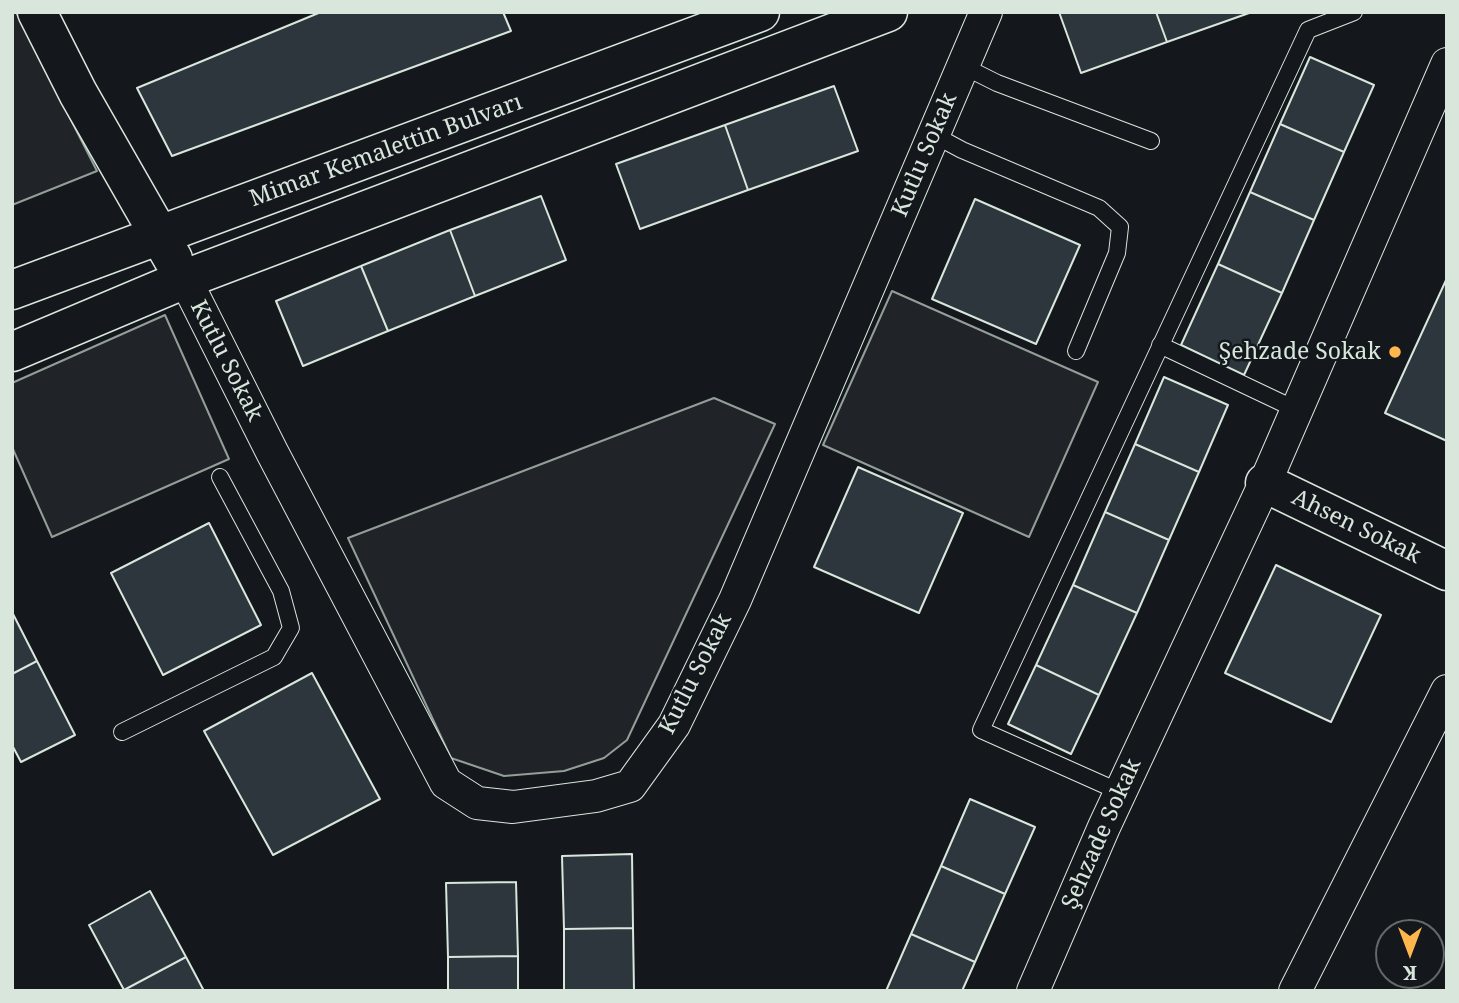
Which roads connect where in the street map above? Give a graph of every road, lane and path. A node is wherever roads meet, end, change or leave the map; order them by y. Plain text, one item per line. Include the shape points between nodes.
1 (37, 12) edge
2 (760, 12) edge
3 (888, 12) edge
4 (986, 12) edge
5 (1354, 12) edge
6 (1447, 64) edge
7 (963, 66) junction
8 (934, 135) junction
9 (1151, 141) dead end
10 (159, 236) junction
11 (184, 279) junction
12 (12, 290) edge
13 (1160, 345) junction
14 (1076, 351) dead end
15 (12, 352) edge
16 (1297, 410) junction
17 (220, 477) dead end
18 (1265, 483) junction
19 (1447, 571) edge
20 (1447, 691) edge
21 (122, 732) dead end
22 (1120, 792) junction
23 (1033, 991) edge
24 (1295, 991) edge

1 - 10 main road
2 - 10 main road, Mimar Kemalettin Bulvarı
3 - 11 main road
4 - 7 street, Kutlu Sokak
5 - 13 lane via 1308,30
6 - 16 street, Şehzade Sokak
7 - 8 street, Kutlu Sokak
7 - 9 lane
8 - 11 street, Kutlu Sokak via 735,600 674,725 630,786 596,796 513,807 477,803 446,783
8 - 14 lane via 1100,208 1120,227 1117,253
10 - 11 main road
10 - 12 main road, Mimar Kemalettin Bulvarı
11 - 15 main road
13 - 16 lane
13 - 22 lane via 981,730
16 - 18 street, Şehzade Sokak
17 - 21 lane via 281,591 291,628 274,657
18 - 19 main road, Ahsen Sokak
18 - 22 street, Şehzade Sokak
20 - 24 street
22 - 23 street, Şehzade Sokak

